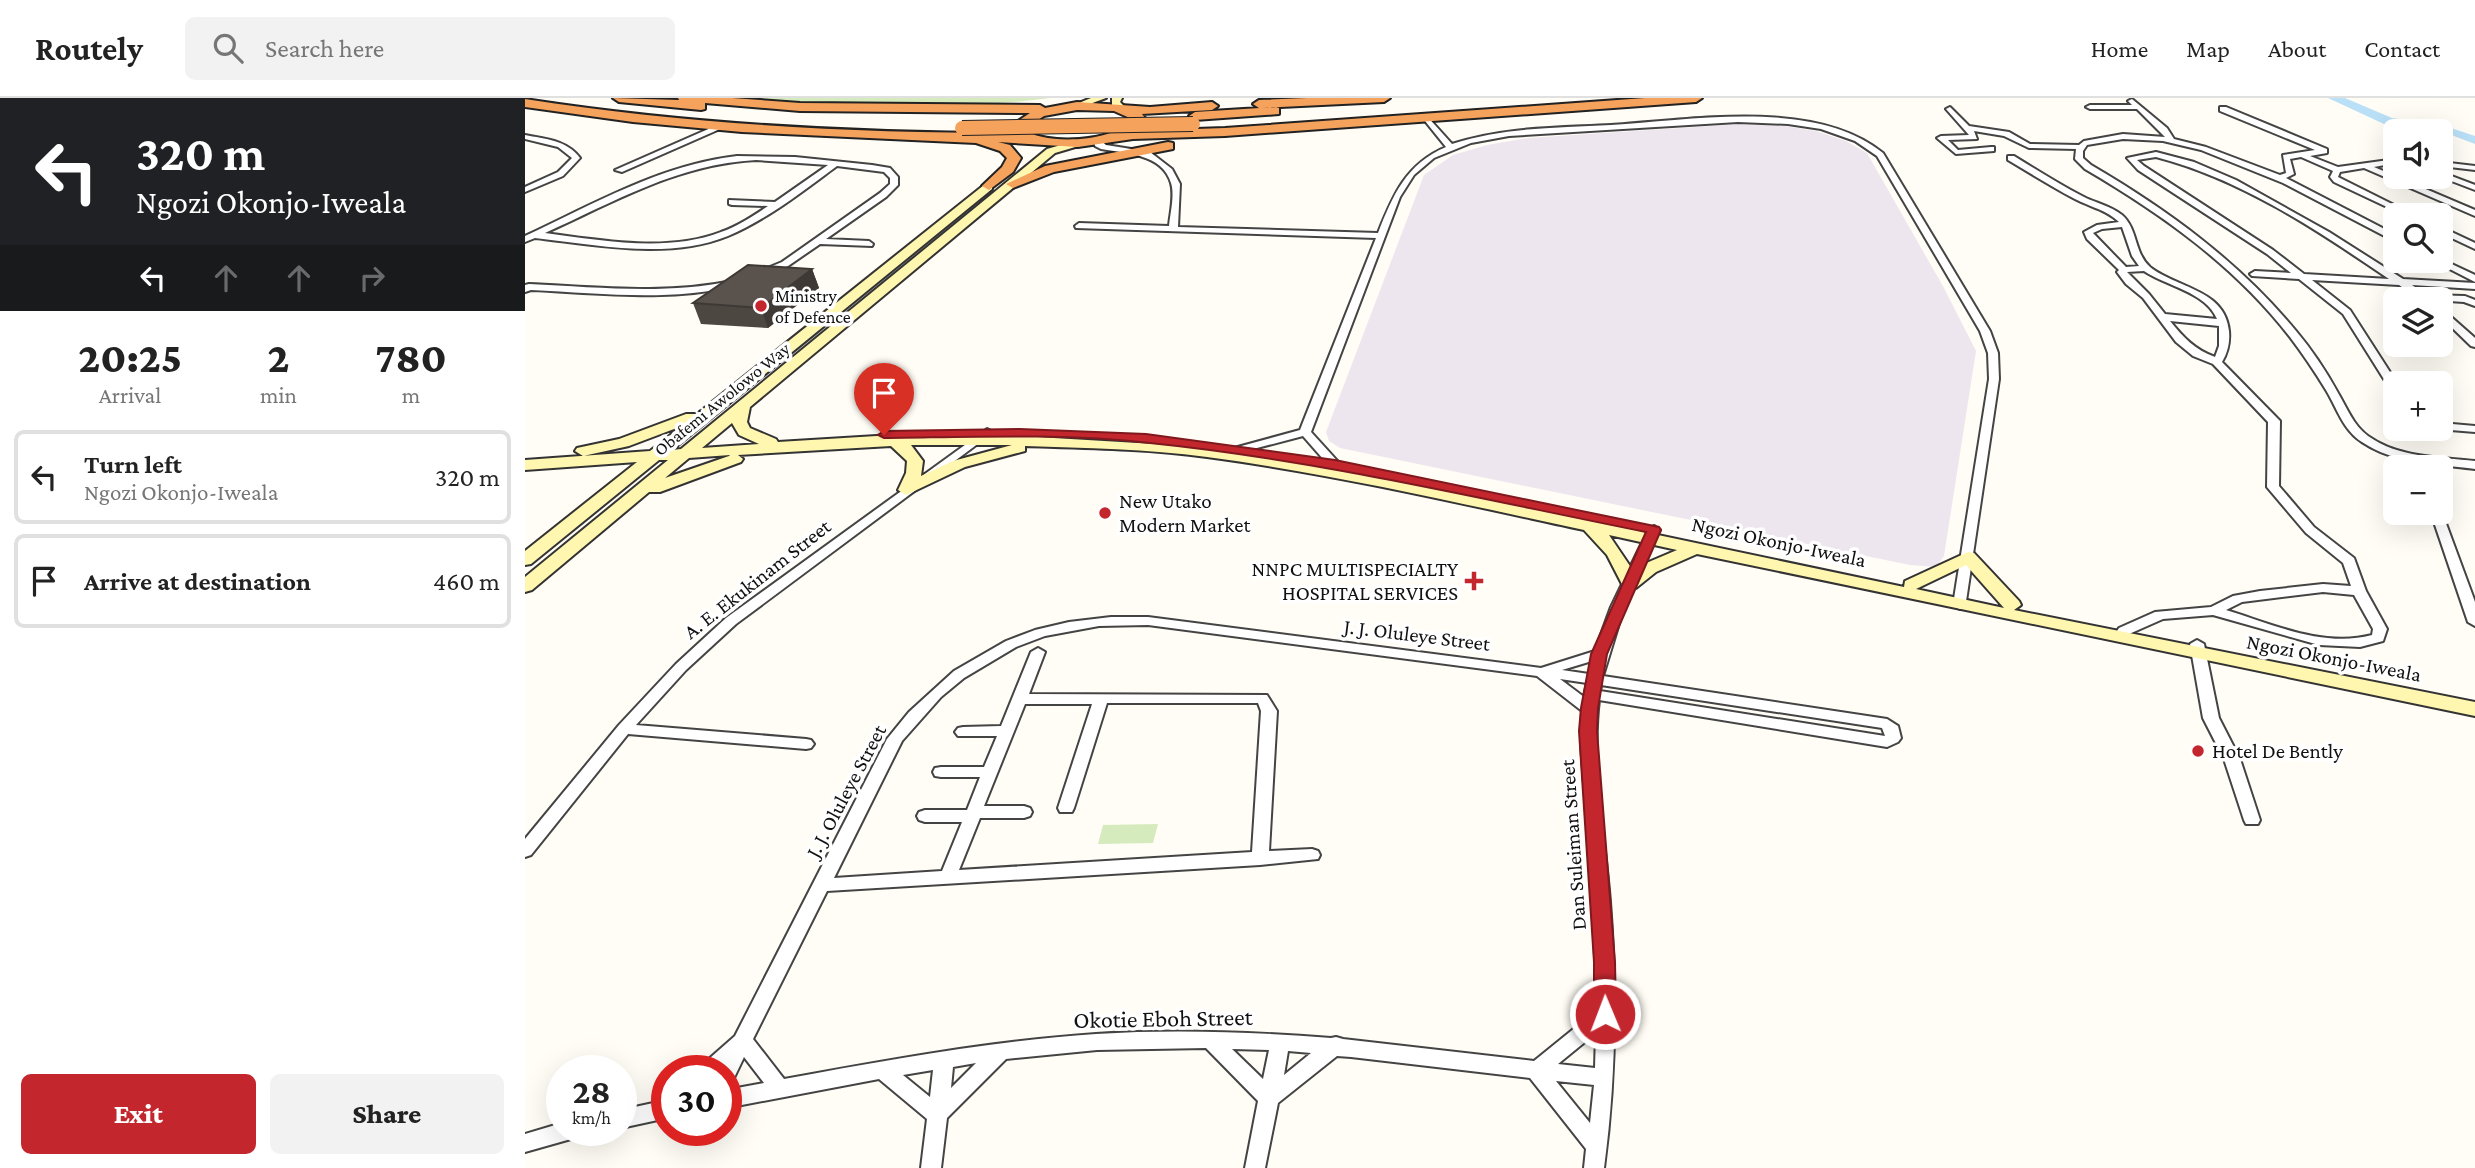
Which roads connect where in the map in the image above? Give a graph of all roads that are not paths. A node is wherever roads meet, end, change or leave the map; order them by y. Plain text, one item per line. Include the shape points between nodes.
1 (547, 98) edge
2 (619, 98) edge
3 (684, 98) edge
4 (1101, 98) edge
5 (1146, 98) edge
6 (1600, 98) edge
7 (1696, 98) edge
8 (1579, 99) edge
9 (1389, 101) edge
10 (1077, 102) edge
11 (525, 103) edge
12 (1121, 105) edge
13 (1184, 106) junction
14 (607, 107) junction
15 (2090, 107) dead end
16 (1054, 108) junction
17 (1950, 108) dead end
18 (2223, 109) dead end
19 (1480, 112) junction
20 (1425, 116) junction
21 (640, 118) junction
22 (1194, 120) junction
23 (968, 124) junction
24 (725, 125) junction
25 (1274, 128) junction
26 (1967, 128) junction
27 (2125, 129) dead end
28 (2167, 134) junction
29 (525, 137) edge
30 (1974, 137) junction
31 (1030, 139) junction
32 (1103, 139) junction
33 (1078, 143) junction
34 (1450, 147) junction
35 (2081, 147) junction
36 (1138, 152) junction
37 (2303, 155) junction
38 (2011, 158) dead end
39 (809, 162) junction
40 (2383, 163) edge
41 (835, 164) junction
42 (855, 165) junction
43 (2453, 165) edge
44 (2366, 166) junction
45 (2475, 168) edge
46 (619, 170) dead end
47 (2337, 170) junction
48 (823, 172) junction
49 (2278, 179) junction
50 (2453, 179) edge
51 (1013, 184) junction
52 (989, 187) junction
53 (2475, 188) edge
54 (525, 190) edge
55 (732, 202) dead end
56 (2385, 203) edge
57 (774, 204) junction
58 (2475, 213) edge
59 (2125, 224) junction
60 (1079, 226) dead end
61 (552, 227) junction
62 (1173, 229) junction
63 (2383, 232) edge
64 (536, 235) junction
65 (1381, 236) junction
66 (2453, 236) edge
67 (560, 237) junction
68 (525, 241) edge
69 (817, 241) junction
70 (869, 244) dead end
71 (2475, 247) edge
72 (2145, 268) junction
73 (2453, 268) edge
74 (2124, 270) junction
75 (2255, 274) dead end
76 (2300, 276) junction
77 (2475, 279) edge
78 (2399, 282) junction
79 (2475, 286) edge
80 (526, 287) edge
81 (2407, 287) edge
82 (562, 288) junction
83 (525, 297) edge
84 (2453, 299) edge
85 (2475, 303) edge
86 (2163, 317) junction
87 (2223, 323) junction
88 (2453, 323) edge
89 (2475, 344) edge
90 (2217, 362) junction
91 (2384, 371) edge
92 (726, 398) junction
93 (743, 407) junction
94 (2453, 427) edge
95 (2475, 429) edge
96 (1305, 432) junction
97 (982, 436) junction
98 (893, 440) junction
99 (1048, 441) junction
100 (775, 444) junction
101 (1238, 450) junction
102 (688, 451) junction
103 (657, 453) junction
104 (2400, 455) edge
105 (525, 457) edge
106 (562, 459) junction
107 (1335, 464) junction
108 (2453, 464) edge
109 (525, 465) edge
110 (2475, 465) edge
111 (906, 490) junction
112 (629, 501) junction
113 (583, 513) junction
114 (1588, 525) junction
115 (2441, 525) edge
116 (1652, 534) junction
117 (1696, 548) junction
118 (1968, 557) junction
119 (525, 559) edge
120 (1630, 584) junction
121 (1912, 585) junction
122 (525, 586) edge
123 (2359, 591) junction
124 (1961, 600) junction
125 (2012, 606) junction
126 (2214, 611) junction
127 (2475, 622) edge
128 (2124, 631) junction
129 (2198, 649) junction
130 (1038, 652) dead end
131 (1599, 654) junction
132 (1541, 672) junction
133 (1591, 693) junction
134 (2475, 698) edge
135 (1020, 699) junction
136 (1101, 699) junction
137 (2475, 709) edge
138 (624, 729) junction
139 (1007, 731) junction
140 (963, 732) dead end
141 (806, 744) dead end
142 (941, 772) dead end
143 (990, 772) junction
144 (1066, 808) dead end
145 (1024, 812) dead end
146 (973, 814) junction
147 (925, 816) dead end
148 (2252, 820) dead end
149 (525, 851) edge
150 (1312, 855) dead end
151 (1260, 859) junction
152 (948, 877) junction
153 (820, 885) junction
154 (1605, 1014) junction
155 (1211, 1040) junction
156 (743, 1041) junction
157 (1280, 1044) junction
158 (1336, 1045) junction
159 (1000, 1052) junction
160 (727, 1055) edge
161 (736, 1055) edge
162 (944, 1060) junction
163 (883, 1070) junction
164 (1536, 1071) junction
165 (1603, 1078) junction
166 (780, 1089) junction
167 (742, 1096) edge
168 (1269, 1098) junction
169 (937, 1115) junction
170 (546, 1137) edge
171 (525, 1143) edge
172 (1596, 1158) edge
173 (931, 1168) edge
174 (1255, 1168) edge

1 - 14 highway
2 - 23 highway
3 - 23 highway
4 - 10 street
5 - 13 highway
6 - 8 highway
7 - 19 highway
8 - 19 highway
8 - 22 highway
9 - 13 highway
9 - 22 highway
10 - 12 highway
10 - 16 highway
10 - 23 highway via 1033,106
11 - 21 highway
12 - 13 highway via 1150,111
12 - 32 highway via 1139,118 1138,123
14 - 21 highway
14 - 23 highway via 779,122
15 - 28 street via 2135,104
16 - 23 highway
16 - 31 highway via 1020,122 1017,128
17 - 26 street
18 - 37 street via 2323,151
19 - 20 highway
20 - 25 highway
20 - 34 street
21 - 24 highway
22 - 23 highway, bridge
23 - 24 highway
23 - 31 highway
23 - 52 highway via 1012,154 1011,165
24 - 46 street
25 - 32 highway
25 - 36 highway
26 - 30 street
26 - 35 street via 2006,134 2029,146
27 - 28 street
28 - 35 street via 2109,138
28 - 49 street
29 - 54 street via 564,147 576,158 563,172
30 - 30 street via 1941,138 1956,152 1995,151
31 - 33 highway
31 - 52 street, Obafemi Awolowo Way via 1040,146 1036,151
32 - 33 highway
32 - 36 street via 1098,144 1104,147
33 - 51 street, Obafemi Awolowo Way via 1051,151
34 - 65 street via 1408,175
34 - 118 street via 1511,134 1742,120 1815,126 1870,146 1880,155 1993,353 1994,379
35 - 104 street via 2079,159 2088,167 2205,245 2273,310 2317,367 2355,431
36 - 51 highway via 1050,169
36 - 62 street via 1151,156 1174,176
37 - 47 street
37 - 49 street via 2285,157 2290,174
38 - 59 street
39 - 41 street
39 - 48 street
39 - 61 street via 736,159 691,167
40 - 44 street
41 - 42 street
41 - 48 street
42 - 48 street
42 - 69 street via 887,170 894,185
43 - 45 street
44 - 47 street
44 - 58 street
47 - 56 street via 2337,180
48 - 57 street
49 - 63 street
50 - 53 street
51 - 93 street, Obafemi Awolowo Way
52 - 92 street, Obafemi Awolowo Way
55 - 57 street
57 - 67 street via 722,235 688,243 645,245
59 - 72 street via 2132,249
59 - 74 street via 2088,232
60 - 62 street
61 - 64 street
61 - 67 street
62 - 65 street
64 - 67 street
64 - 68 street
65 - 96 street
66 - 71 street
67 - 68 street
69 - 70 street
69 - 82 street via 785,264 699,291
72 - 74 street
72 - 87 street via 2203,298 2218,310
73 - 77 street
74 - 86 street via 2126,278
75 - 76 street
76 - 78 street
76 - 78 street via 2131,158 2148,154 2172,157 2264,196
76 - 91 street via 2347,312
78 - 79 street
78 - 81 street
80 - 82 street
82 - 83 street
84 - 85 street
86 - 87 street
86 - 90 street via 2196,354
87 - 90 street via 2225,349
88 - 89 street
90 - 123 street via 2274,421 2271,478 2280,498 2349,561
92 - 103 street, Obafemi Awolowo Way
92 - 106 street via 635,439
93 - 100 main road via 739,417 743,431
93 - 102 street, Obafemi Awolowo Way
94 - 95 street
96 - 101 street
96 - 107 street
97 - 98 street, Ngozi Okonjo-Iweala
97 - 99 street, Ngozi Okonjo-Iweala
97 - 100 street, Ngozi Okonjo-Iweala via 927,432
97 - 101 street, Ngozi Okonjo-Iweala via 1146,438
97 - 111 street, A. E. Ekukinam Street
98 - 100 street, Ngozi Okonjo-Iweala
98 - 111 street via 911,453 917,464
99 - 111 street via 959,464
99 - 114 street, Ngozi Okonjo-Iweala via 1257,459
100 - 102 street, Ngozi Okonjo-Iweala
100 - 112 street
101 - 107 street, Ngozi Okonjo-Iweala
102 - 103 street, Ngozi Okonjo-Iweala
102 - 112 street, Obafemi Awolowo Way
103 - 106 street, Ngozi Okonjo-Iweala
103 - 113 street, Obafemi Awolowo Way
105 - 106 street, Ngozi Okonjo-Iweala
106 - 109 street, Ngozi Okonjo-Iweala
106 - 113 street via 592,470 598,477 598,489
107 - 116 street, Ngozi Okonjo-Iweala
108 - 110 street
111 - 138 street, A. E. Ekukinam Street via 731,621
112 - 122 street, Obafemi Awolowo Way
113 - 119 street, Obafemi Awolowo Way
114 - 116 street, Ngozi Okonjo-Iweala
114 - 120 street via 1613,548
115 - 127 street
116 - 117 street, Ngozi Okonjo-Iweala
116 - 120 street, Dan Suleiman Street
116 - 121 street, Ngozi Okonjo-Iweala
117 - 120 street via 1650,568
117 - 124 street, Ngozi Okonjo-Iweala
118 - 121 street
118 - 124 street
118 - 125 street
120 - 131 street, Dan Suleiman Street
121 - 124 street, Ngozi Okonjo-Iweala
123 - 126 street via 2323,588 2260,595
123 - 126 street via 2380,629 2378,638 2364,644 2324,642
124 - 125 street, Ngozi Okonjo-Iweala
124 - 129 street, Ngozi Okonjo-Iweala
125 - 128 street, Ngozi Okonjo-Iweala
126 - 128 street via 2160,615
128 - 129 street, Ngozi Okonjo-Iweala
129 - 134 street, Ngozi Okonjo-Iweala
129 - 137 street, Ngozi Okonjo-Iweala
129 - 148 street via 2211,718 2232,759
130 - 135 street
131 - 132 street
131 - 133 street, Dan Suleiman Street
132 - 133 street, J. J. Oluleye Street
132 - 133 street
132 - 153 street, J. J. Oluleye Street via 1147,621 1064,627 996,652 955,675 912,715 895,739
133 - 133 street via 1887,741 1893,738 1887,724
133 - 154 street, Dan Suleiman Street via 1588,731
135 - 136 street
135 - 139 street
136 - 144 street
136 - 151 street via 1254,696 1267,704
138 - 141 street
138 - 149 street, A. E. Ekukinam Street
139 - 140 street
139 - 143 street
142 - 143 street
143 - 146 street
145 - 146 street
146 - 147 street
146 - 152 street
150 - 151 street
151 - 152 street
152 - 153 street
153 - 156 street, J. J. Oluleye Street
154 - 164 street
154 - 165 street, Dan Suleiman Street
155 - 157 street, Okotie Eboh Street
155 - 159 street, Okotie Eboh Street via 1098,1042
155 - 168 street
156 - 160 street
156 - 161 street, J. J. Oluleye Street
156 - 166 street
157 - 158 street, Okotie Eboh Street
157 - 168 street
158 - 164 street, Okotie Eboh Street
158 - 168 street
159 - 162 street, Okotie Eboh Street
159 - 169 street
162 - 163 street, Okotie Eboh Street
162 - 169 street
163 - 166 street, Okotie Eboh Street
163 - 169 street
164 - 165 street, Okotie Eboh Street
164 - 172 street
165 - 172 street, Dan Suleiman Street
166 - 167 street, Okotie Eboh Street
168 - 174 street
169 - 173 street
170 - 171 street

